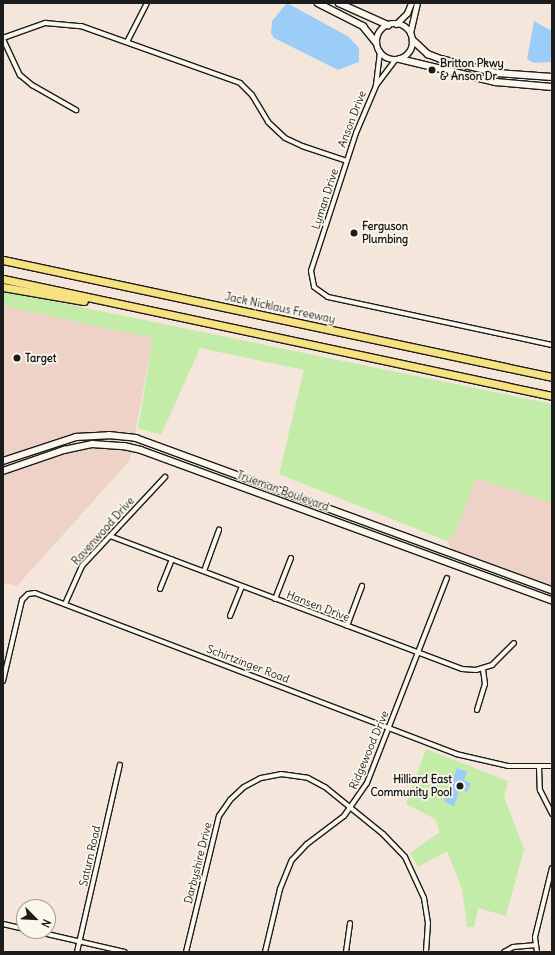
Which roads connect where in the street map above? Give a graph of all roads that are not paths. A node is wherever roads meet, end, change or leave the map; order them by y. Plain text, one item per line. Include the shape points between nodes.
1 (146, 3) edge
2 (318, 3) edge
3 (339, 3) edge
4 (411, 3) edge
5 (417, 3) edge
6 (396, 24) junction
7 (388, 25) junction
8 (410, 33) junction
9 (3, 39) edge
10 (412, 40) junction
11 (127, 42) junction
12 (377, 44) junction
13 (380, 51) junction
14 (398, 59) junction
15 (552, 77) edge
16 (376, 86) junction
17 (552, 87) edge
18 (76, 110) dead end
19 (346, 160) junction
20 (3, 259) edge
21 (3, 280) edge
22 (3, 288) edge
23 (134, 307) junction
24 (552, 345) edge
25 (552, 377) edge
26 (552, 396) edge
27 (3, 461) edge
28 (3, 471) edge
29 (165, 477) dead end
30 (219, 530) dead end
31 (110, 536) junction
32 (291, 558) dead end
33 (172, 559) junction
34 (204, 572) junction
35 (447, 578) dead end
36 (242, 586) junction
37 (362, 586) dead end
38 (160, 589) dead end
39 (552, 590) edge
40 (275, 599) junction
41 (552, 600) edge
42 (65, 604) junction
43 (230, 616) dead end
44 (347, 626) junction
45 (514, 643) dead end
46 (418, 653) junction
47 (483, 669) junction
48 (3, 681) edge
49 (477, 710) dead end
50 (389, 727) junction
51 (120, 765) dead end
52 (552, 766) edge
53 (539, 767) junction
54 (351, 808) junction
55 (552, 814) edge
56 (552, 868) edge
57 (350, 923) dead end
58 (3, 924) edge
59 (16, 927) edge
60 (56, 936) edge
61 (79, 941) junction
62 (534, 945) junction
63 (77, 952) edge
64 (125, 952) edge
65 (186, 952) edge
66 (265, 952) edge
67 (346, 952) edge
68 (426, 952) edge
69 (504, 952) edge
70 (537, 952) edge

1 - 11 street
2 - 12 main road via 363,26
3 - 7 main road
4 - 6 street via 407,13
5 - 8 street
6 - 7 main road
6 - 8 main road via 404,26
7 - 12 main road via 379,32
8 - 10 main road
9 - 11 street, Lyman Drive via 54,22 81,26
9 - 18 street via 20,75 32,85
10 - 14 main road via 409,52
10 - 15 main road via 428,54 440,59 497,73
11 - 19 street, Lyman Drive via 240,83 252,95 268,122 285,138
12 - 13 main road
13 - 14 main road via 385,57
13 - 16 street, Anson Drive
14 - 16 street, Anson Drive
14 - 17 main road via 496,82
16 - 19 street, Anson Drive
19 - 24 street, Lyman Drive via 312,271 314,287 320,293
20 - 25 highway, Jack Nicklaus Freeway
21 - 23 highway
22 - 23 highway
23 - 26 highway
27 - 39 main road, Trueman Boulevard via 75,437 91,435 136,438
28 - 41 main road, Trueman Boulevard via 64,450 92,444 136,448
29 - 31 street, Ravenwood Drive
30 - 34 street
31 - 33 street, Hansen Drive
31 - 42 street, Ravenwood Drive via 77,574
32 - 40 street
33 - 34 street, Hansen Drive
33 - 38 street
34 - 36 street, Hansen Drive
35 - 46 street, Ridgewood Drive
36 - 40 street, Hansen Drive
36 - 43 street
37 - 44 street
40 - 44 street, Hansen Drive
42 - 48 street, Schirtzinger Road via 35,593 25,595
42 - 50 street, Schirtzinger Road
44 - 46 street, Hansen Drive
45 - 47 street via 499,660
46 - 47 street, Hansen Drive via 462,669
46 - 50 street, Ridgewood Drive
47 - 49 street via 485,684
50 - 53 street, Schirtzinger Road via 475,760 508,766
50 - 54 street, Ridgewood Drive via 367,783
51 - 61 street, Saturn Road
52 - 53 street, Schirtzinger Road
53 - 55 street via 540,790
54 - 65 street, Darbyshire Drive via 318,782 290,774 261,778 236,793 224,808 213,835
54 - 66 street, Ridgewood Drive via 336,824 307,844 292,860 280,889
54 - 68 street, Darbyshire Drive via 383,834 405,857 416,877 424,898 428,923
56 - 62 street
57 - 67 street
58 - 59 street
60 - 61 street
61 - 63 street, Saturn Road
61 - 64 street
62 - 69 street via 513,947
62 - 70 street

